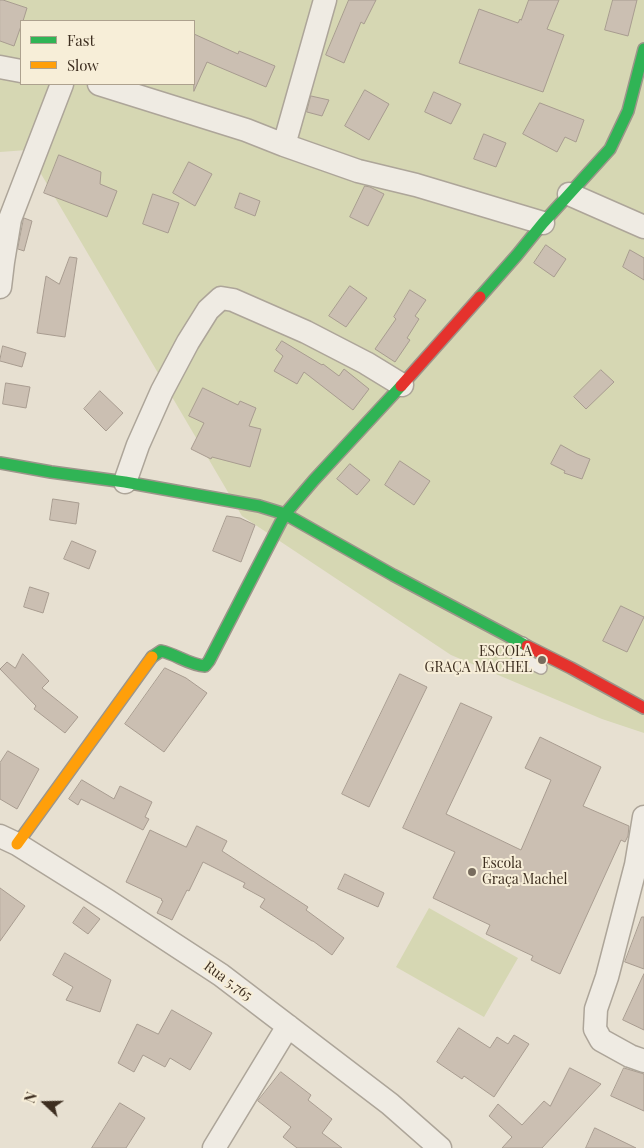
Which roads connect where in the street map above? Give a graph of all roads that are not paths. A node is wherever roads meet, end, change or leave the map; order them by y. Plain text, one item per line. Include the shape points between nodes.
1 (325, 0) edge
2 (644, 49) edge
3 (0, 67) edge
4 (20, 71) edge
5 (62, 85) edge
6 (102, 85) edge
7 (284, 145) junction
8 (569, 194) junction
9 (543, 222) junction
10 (644, 227) edge
11 (0, 287) edge
12 (402, 384) junction
13 (0, 463) edge
14 (125, 482) junction
15 (284, 514) junction
16 (523, 643) junction
17 (571, 668) junction
18 (550, 672) dead end
19 (566, 679) dead end
20 (643, 704) edge
21 (644, 817) edge
22 (8, 840) edge
23 (288, 1026) junction
24 (644, 1061) edge
25 (214, 1148) edge
26 (440, 1148) edge

1 - 7 street
2 - 8 street via 628,111 610,149
3 - 4 street
5 - 11 street via 10,219
6 - 7 street
7 - 9 street via 358,171
8 - 9 street
8 - 10 street
9 - 12 street
12 - 14 street via 306,332 233,300 221,298 208,310 188,342 158,400
12 - 15 street
13 - 14 street
14 - 15 street via 258,506
15 - 16 street
15 - 22 street via 205,666 198,666 169,652 160,651 152,657
16 - 17 street
16 - 18 lane via 517,656
17 - 19 lane
17 - 20 street
21 - 24 street via 636,865 596,1009 595,1029 601,1040
22 - 23 street, Rua 5.765 via 221,975
23 - 25 street
23 - 26 street, Rua 5.765 via 390,1104

